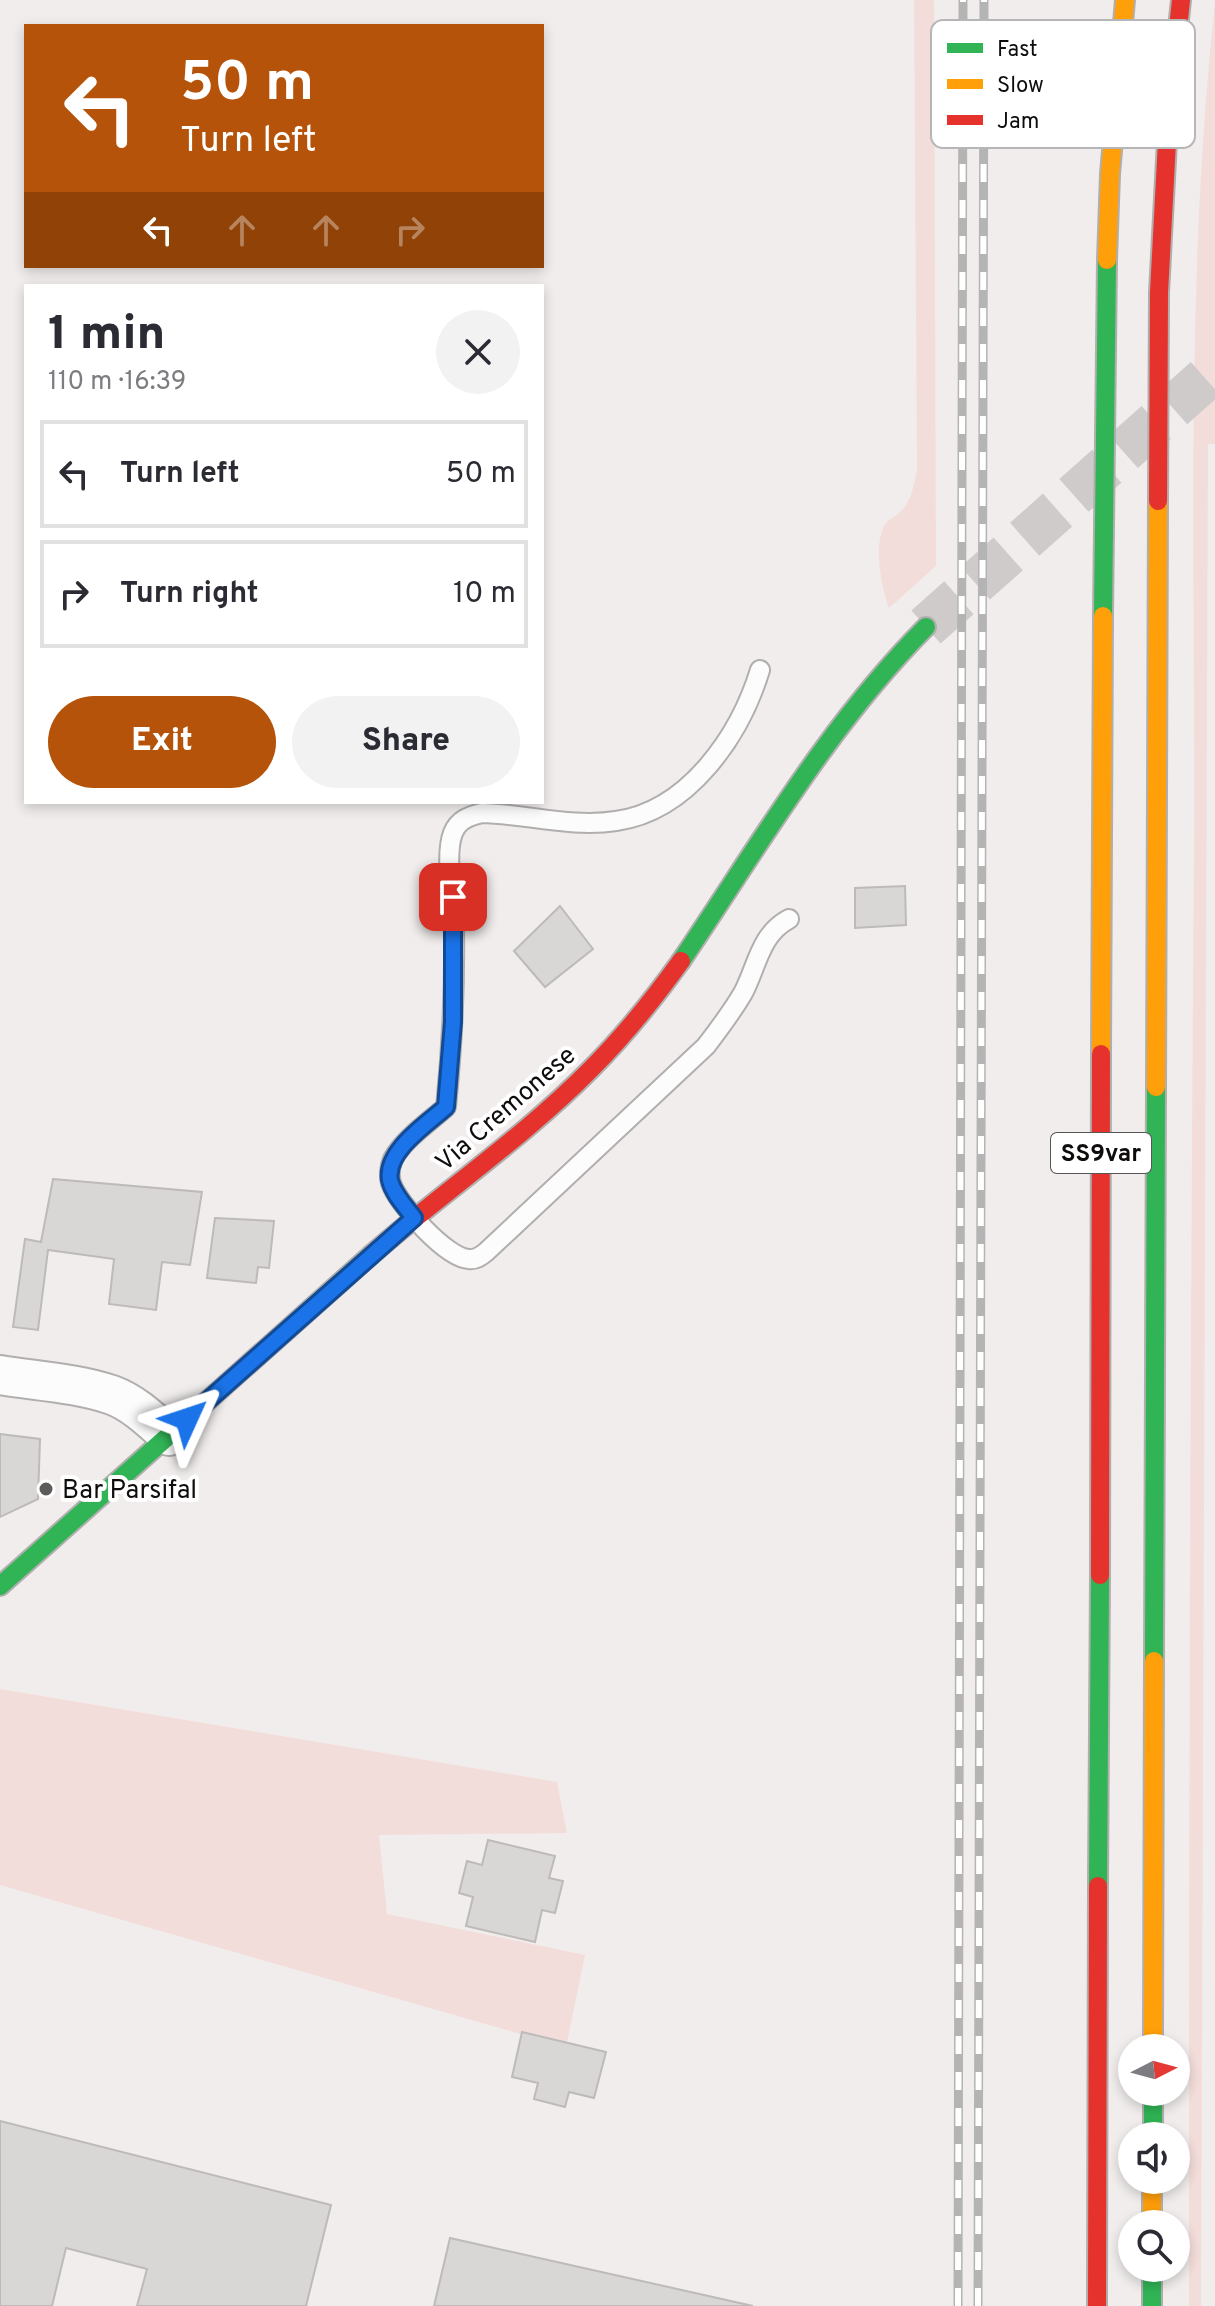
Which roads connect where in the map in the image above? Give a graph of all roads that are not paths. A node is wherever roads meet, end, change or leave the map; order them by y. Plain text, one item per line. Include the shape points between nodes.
1 (1125, 0) edge
2 (1181, 0) edge
3 (1123, 20) edge
4 (1179, 20) edge
5 (1112, 148) edge
6 (1166, 148) edge
7 (926, 627) tunnel mouth
8 (760, 670) dead end
9 (789, 919) dead end
10 (414, 1218) junction
11 (0, 1375) edge
12 (169, 1436) junction
13 (0, 1586) edge
14 (1153, 2034) edge
15 (1152, 2282) edge
16 (1097, 2306) edge
17 (1152, 2306) edge

1 - 3 main road, SS9var
2 - 4 main road, SS9var
5 - 16 main road, SS9var via 1104,335
6 - 14 main road, SS9var via 1159,293
7 - 10 main road, Via Cremonese via 840,724 662,987 618,1041 555,1105
8 - 10 lane via 746,710 716,757 667,802 617,821 482,813 459,823 451,843 453,1022 446,1107 405,1145 391,1168 393,1187
9 - 10 lane via 766,939 735,1007 706,1046 486,1252 463,1258
10 - 12 main road, Via Cremonese
11 - 12 street via 115,1396
12 - 13 main road, Via Cremonese
15 - 17 main road

